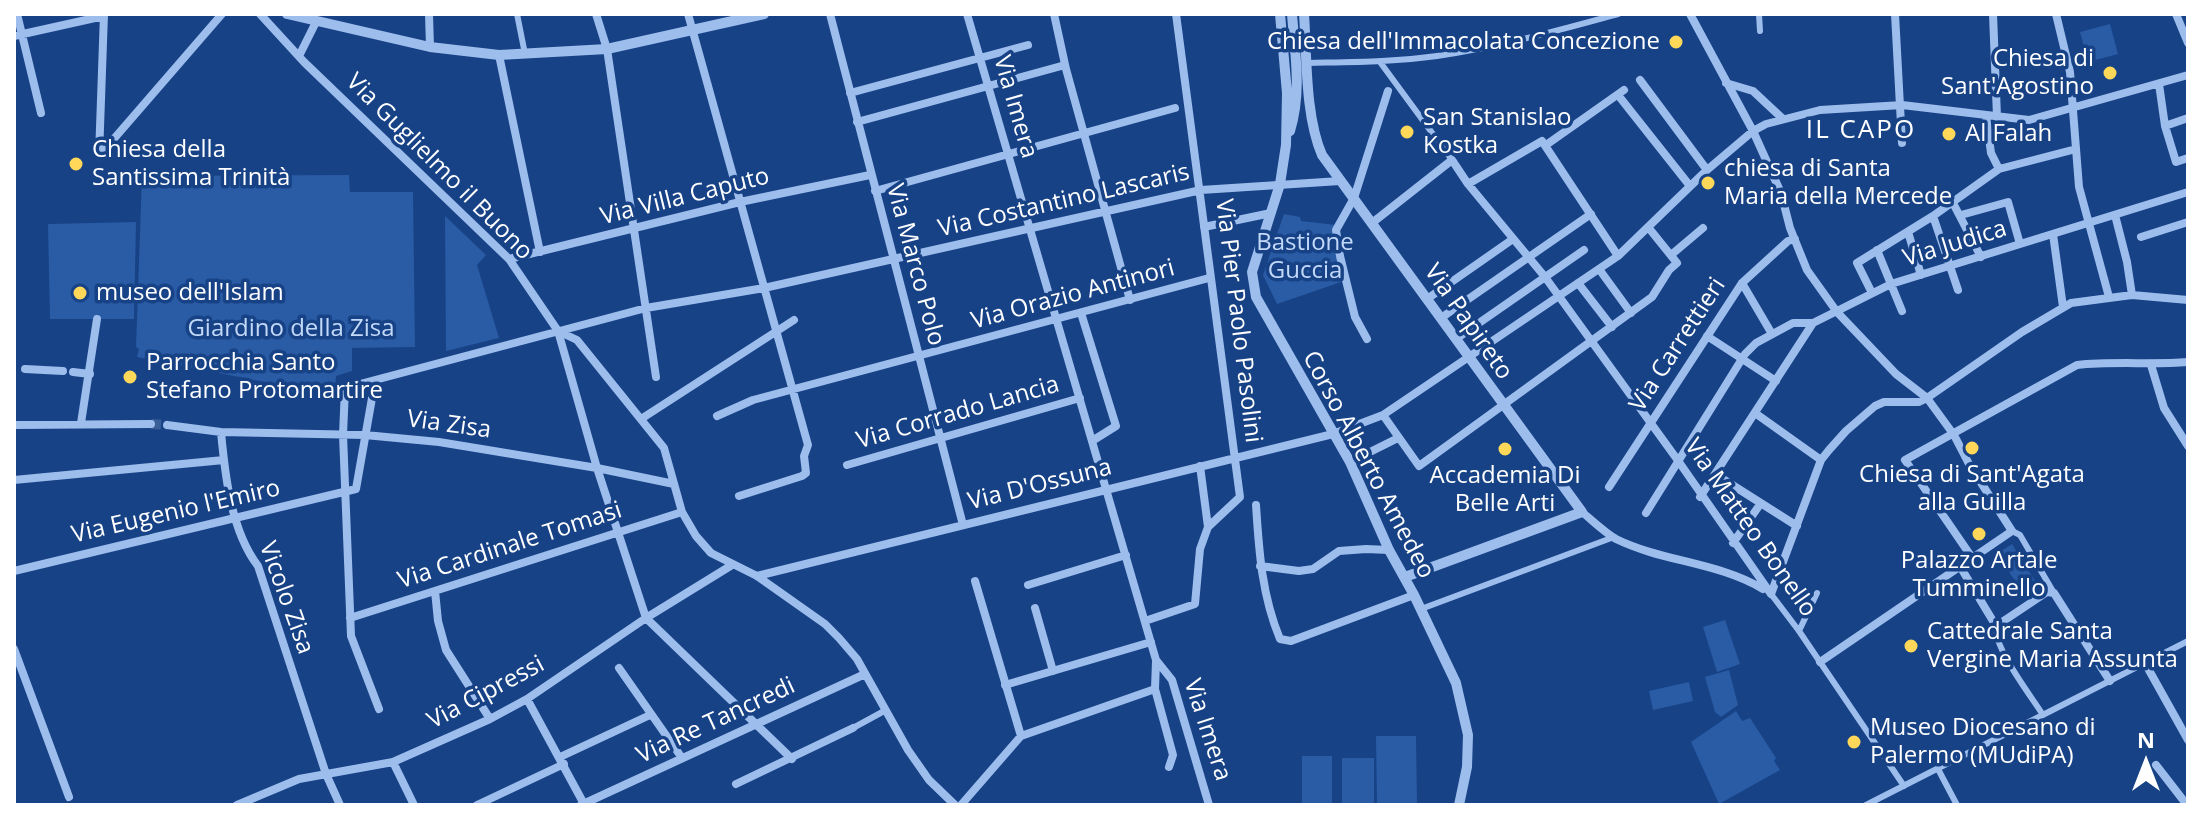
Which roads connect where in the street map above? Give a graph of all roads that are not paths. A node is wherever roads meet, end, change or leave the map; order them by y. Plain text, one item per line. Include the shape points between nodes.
1 (17, 14) edge
2 (222, 14) edge
3 (260, 14) edge
4 (287, 14) edge
5 (429, 14) edge
6 (517, 14) edge
7 (596, 14) edge
8 (688, 14) edge
9 (764, 14) edge
10 (830, 14) edge
11 (967, 14) edge
12 (1054, 14) edge
13 (1176, 14) edge
14 (1280, 14) edge
15 (1292, 14) edge
16 (1304, 14) edge
17 (1618, 14) edge
18 (1690, 14) edge
19 (1759, 14) edge
20 (1895, 14) edge
21 (1993, 14) edge
22 (2056, 14) edge
23 (2176, 14) edge
24 (104, 15) edge
25 (316, 22) junction
26 (1760, 31) dead end
27 (693, 32) junction
28 (18, 35) edge
29 (2188, 43) edge
30 (1028, 45) dead end
31 (430, 47) junction
32 (607, 49) junction
33 (525, 54) junction
34 (499, 55) junction
35 (299, 56) junction
36 (979, 58) junction
37 (1380, 62) junction
38 (1308, 63) junction
39 (1065, 65) junction
40 (2188, 75) edge
41 (1640, 80) dead end
42 (1726, 83) junction
43 (2159, 84) junction
44 (988, 86) junction
45 (1388, 91) dead end
46 (850, 93) junction
47 (1902, 105) junction
48 (2074, 105) junction
49 (1175, 108) dead end
50 (41, 113) dead end
51 (1443, 115) dead end
52 (1986, 116) junction
53 (1997, 117) junction
54 (2188, 118) edge
55 (1783, 119) junction
56 (857, 122) junction
57 (1427, 126) junction
58 (2165, 126) junction
59 (1753, 131) junction
60 (1085, 133) junction
61 (1544, 143) junction
62 (1902, 143) dead end
63 (1286, 145) junction
64 (2076, 149) junction
65 (1008, 155) junction
66 (2188, 158) edge
67 (1452, 160) junction
68 (1999, 169) junction
69 (1707, 170) junction
70 (870, 175) junction
71 (1340, 181) junction
72 (1280, 184) junction
73 (1468, 184) junction
74 (1690, 186) junction
75 (1201, 190) junction
76 (875, 191) junction
77 (2188, 192) edge
78 (1354, 198) junction
79 (740, 202) junction
80 (1953, 203) junction
81 (1106, 210) junction
82 (1271, 213) junction
83 (1591, 214) junction
84 (1961, 215) junction
85 (2115, 215) junction
86 (1933, 216) junction
87 (2088, 222) junction
88 (2188, 222) edge
89 (1372, 223) junction
90 (1204, 227) junction
91 (1648, 227) junction
92 (1703, 228) dead end
93 (633, 229) junction
94 (1030, 229) junction
95 (1908, 232) junction
96 (2053, 234) junction
97 (2141, 237) dead end
98 (1513, 239) junction
99 (1795, 239) junction
100 (2020, 244) junction
101 (1584, 250) dead end
102 (1877, 250) junction
103 (540, 252) junction
104 (1671, 255) junction
105 (1618, 256) junction
106 (1981, 257) junction
107 (1530, 258) junction
108 (509, 259) junction
109 (895, 259) junction
110 (1950, 266) junction
111 (1599, 269) junction
112 (1921, 275) junction
113 (1545, 277) junction
114 (1209, 278) junction
115 (1578, 283) junction
116 (1742, 283) junction
117 (1891, 284) junction
118 (764, 288) junction
119 (1958, 290) dead end
120 (1872, 293) junction
121 (2132, 295) junction
122 (1559, 297) junction
123 (2109, 297) junction
124 (1427, 299) junction
125 (1130, 300) junction
126 (2188, 300) edge
127 (2063, 307) junction
128 (646, 308) junction
129 (1902, 311) dead end
130 (1837, 312) junction
131 (1081, 313) junction
132 (1631, 313) junction
133 (1441, 318) junction
134 (97, 319) dead end
135 (1057, 319) junction
136 (794, 320) dead end
137 (1813, 323) junction
138 (1612, 327) junction
139 (777, 330) junction
140 (558, 331) junction
141 (1772, 334) junction
142 (1707, 336) junction
143 (1367, 339) dead end
144 (1456, 339) junction
145 (1592, 342) junction
146 (1470, 357) junction
147 (920, 358) junction
148 (1741, 358) junction
149 (2188, 362) edge
150 (2151, 365) junction
151 (25, 369) dead end
152 (90, 374) junction
153 (656, 377) dead end
154 (375, 381) junction
155 (1776, 381) junction
156 (794, 391) junction
157 (1080, 398) junction
158 (1927, 398) junction
159 (1502, 406) junction
160 (1755, 413) junction
161 (1383, 415) junction
162 (717, 416) dead end
163 (641, 419) junction
164 (81, 423) junction
165 (151, 424) tunnel mouth
166 (1651, 424) junction
167 (14, 425) edge
168 (167, 425) tunnel mouth
169 (221, 432) junction
170 (1333, 434) junction
171 (343, 435) junction
172 (365, 435) junction
173 (1954, 435) junction
174 (1398, 438) junction
175 (941, 439) junction
176 (1092, 441) junction
177 (2188, 446) edge
178 (1235, 457) junction
179 (224, 460) junction
180 (1821, 460) junction
181 (1350, 462) junction
182 (1679, 462) junction
183 (847, 465) dead end
184 (1200, 466) junction
185 (597, 468) junction
186 (1715, 474) junction
187 (14, 480) edge
188 (674, 484) junction
189 (1609, 487) dead end
190 (1106, 489) junction
191 (347, 492) junction
192 (739, 496) dead end
193 (1701, 496) junction
194 (1761, 503) junction
195 (1256, 505) dead end
196 (682, 512) junction
197 (1582, 512) junction
198 (1646, 513) dead end
199 (236, 517) junction
200 (963, 525) junction
201 (1797, 526) junction
202 (1208, 527) junction
203 (2012, 531) junction
204 (617, 533) junction
205 (1614, 537) junction
206 (1733, 543) junction
207 (1389, 550) junction
208 (1126, 555) junction
209 (1973, 559) junction
210 (732, 565) junction
211 (1260, 566) junction
212 (1961, 568) junction
213 (14, 571) edge
214 (757, 576) junction
215 (1405, 577) junction
216 (975, 581) dead end
217 (1028, 585) dead end
218 (435, 591) junction
219 (2050, 592) junction
220 (1817, 593) dead end
221 (1771, 594) junction
222 (1414, 595) junction
223 (1035, 608) dead end
224 (1421, 609) junction
225 (350, 618) junction
226 (646, 618) junction
227 (1145, 621) junction
228 (1996, 626) junction
229 (1799, 631) junction
230 (2188, 641) edge
231 (1151, 642) junction
232 (14, 649) edge
233 (1156, 660) junction
234 (1820, 662) junction
235 (2145, 663) junction
236 (619, 668) dead end
237 (1053, 671) junction
238 (865, 674) junction
239 (2110, 681) junction
240 (1005, 685) junction
241 (1155, 689) junction
242 (527, 699) junction
243 (379, 709) dead end
244 (886, 710) junction
245 (650, 715) junction
246 (2043, 715) junction
247 (490, 719) junction
248 (756, 724) junction
249 (853, 728) joint
250 (1021, 736) junction
251 (2188, 740) edge
252 (682, 758) junction
253 (792, 759) junction
254 (562, 761) junction
255 (393, 762) junction
256 (2156, 765) dead end
257 (1169, 767) dead end
258 (1938, 769) junction
259 (326, 774) junction
260 (736, 784) dead end
261 (1904, 786) junction
262 (69, 797) dead end
263 (2184, 802) edge
264 (583, 804) edge
265 (237, 805) edge
266 (340, 805) edge
267 (414, 805) edge
268 (477, 805) edge
269 (958, 805) edge
270 (1209, 805) edge
271 (1459, 805) edge
272 (1866, 805) edge
273 (1957, 805) edge

1 - 28 street
2 - 24 street via 99,156
3 - 35 street, Via Guglielmo il Buono
4 - 25 street
5 - 31 street
6 - 33 street
7 - 32 street
8 - 27 street
9 - 27 street
10 - 46 street, Via Marco Polo
11 - 36 street, Via Imera
12 - 39 street
13 - 75 street, Via Pier Paolo Pasolini
14 - 63 street, Corso Alberto Amedeo
15 - 63 street, Corso Alberto Amedeo via 1298,89
16 - 38 street
17 - 37 street via 1483,48
18 - 42 street
19 - 26 street
20 - 47 street
21 - 53 street
22 - 48 street
23 - 29 street
24 - 28 street
25 - 31 street
25 - 35 street
27 - 32 street
27 - 79 street
28 - 50 street
30 - 36 street
31 - 34 street
32 - 33 street
32 - 93 street
33 - 34 street
34 - 103 street
35 - 108 street, Via Guglielmo il Buono
36 - 44 street, Via Imera
36 - 46 street
37 - 38 street
37 - 57 street
38 - 71 street, Via Papireto via 1314,127 1322,155
39 - 44 street
39 - 60 street
40 - 43 street, Via D'Ossuna
41 - 69 street
42 - 55 street via 1753,91
42 - 59 street
43 - 48 street, Via D'Ossuna
43 - 58 street
44 - 56 street
44 - 65 street, Via Imera
45 - 78 street
46 - 56 street, Via Marco Polo
47 - 52 street, Via D'Ossuna
47 - 55 street, Via D'Ossuna via 1820,110
47 - 62 street
48 - 53 street, Via D'Ossuna via 2029,120
48 - 64 street
49 - 60 street
51 - 57 street
52 - 53 street, Via D'Ossuna
52 - 68 street
54 - 58 street
55 - 59 street, Via D'Ossuna
56 - 70 street, Via Marco Polo
57 - 67 street
58 - 66 street via 2176,162
59 - 69 street, Via D'Ossuna
59 - 99 street
60 - 65 street
60 - 81 street
61 - 73 street
61 - 74 street via 1621,93
61 - 83 street
63 - 72 street, Corso Alberto Amedeo
64 - 68 street
64 - 87 street
65 - 76 street
65 - 94 street, Via Imera
67 - 73 street, Via Matteo Bonello
67 - 89 street
68 - 80 street
69 - 74 street, Via D'Ossuna
70 - 76 street, Via Marco Polo
70 - 79 street, Via Villa Caputo
71 - 72 street, Via Costantino Lascaris
71 - 78 street, Via Papireto
72 - 75 street, Via Costantino Lascaris
72 - 82 street, Corso Alberto Amedeo
73 - 98 street, Via Matteo Bonello
74 - 91 street, Via D'Ossuna
75 - 81 street, Via Costantino Lascaris
75 - 90 street, Via Pier Paolo Pasolini
76 - 109 street, Via Marco Polo
77 - 85 street, Via Judica
78 - 89 street, Via Papireto
78 - 143 street via 1336,230 1355,317
79 - 93 street, Via Villa Caputo
79 - 118 street
80 - 84 street
80 - 86 street
81 - 94 street, Via Costantino Lascaris
81 - 125 street
82 - 90 street
82 - 170 street, Corso Alberto Amedeo via 1252,272 1256,297
83 - 105 street
83 - 107 street
84 - 100 street via 2008,202
84 - 106 street
85 - 87 street, Via Judica
85 - 121 street
86 - 95 street
86 - 110 street
87 - 96 street, Via Judica
87 - 123 street
88 - 97 street
89 - 124 street, Via Papireto
90 - 114 street, Via Pier Paolo Pasolini
91 - 104 street
91 - 105 street, Via D'Ossuna
92 - 104 street
93 - 103 street, Via Villa Caputo
93 - 128 street
94 - 109 street, Via Costantino Lascaris
94 - 135 street, Via Imera
95 - 102 street
95 - 112 street
96 - 100 street, Via Judica
96 - 127 street
98 - 107 street, Via Matteo Bonello
98 - 124 street
99 - 116 street, Via Carrettieri
99 - 130 street via 1807,270
100 - 106 street, Via Judica
101 - 113 street
102 - 117 street
102 - 120 street via 1857,263
103 - 108 street, Via Villa Caputo
104 - 132 street via 1677,263 1652,297
105 - 111 street, Via D'Ossuna
106 - 110 street, Via Judica
107 - 113 street, Via Matteo Bonello
107 - 133 street
108 - 140 street, Via Guglielmo il Buono
109 - 118 street, Via Costantino Lascaris
109 - 147 street, Via Marco Polo
110 - 112 street, Via Judica
110 - 119 street
111 - 115 street, Via D'Ossuna
111 - 132 street
112 - 117 street, Via Judica
113 - 122 street, Via Matteo Bonello
113 - 144 street
114 - 125 street, Via Orazio Antinori
114 - 178 street, Via Pier Paolo Pasolini
115 - 122 street, Via D'Ossuna
115 - 138 street
116 - 141 street
116 - 142 street, Via Carrettieri
117 - 120 street, Via Judica
117 - 129 street
118 - 128 street, Via Costantino Lascaris
118 - 139 street
120 - 130 street, Via Judica
121 - 123 street
121 - 126 street
122 - 145 street, Via Matteo Bonello
122 - 146 street, Via D'Ossuna
123 - 127 street
124 - 133 street, Via Papireto
125 - 131 street, Via Orazio Antinori
127 - 158 street
128 - 140 street, Via Costantino Lascaris
128 - 153 street
130 - 137 street, Via Judica
130 - 158 street via 1896,374
131 - 135 street, Via Orazio Antinori
131 - 176 street via 1116,426
132 - 138 street
133 - 144 street, Via Papireto
134 - 152 street
135 - 147 street, Via Orazio Antinori
135 - 157 street, Via Imera
136 - 139 street
137 - 141 street, Via Judica via 1793,323
137 - 155 street
138 - 145 street
139 - 156 street
139 - 163 street
140 - 154 street, Via Costantino Lascaris
140 - 163 street, Via Guglielmo il Buono via 577,340
140 - 185 street
141 - 148 street
142 - 148 street
142 - 166 street, Via Carrettieri
144 - 146 street, Via Papireto
145 - 159 street
145 - 166 street, Via Matteo Bonello
146 - 159 street, Via Papireto
146 - 161 street, Via D'Ossuna
147 - 156 street, Via Orazio Antinori
147 - 175 street, Via Marco Polo
148 - 155 street
148 - 182 street
149 - 150 street
150 - 173 street via 2077,365
150 - 177 street via 2164,408
151 - 152 street
152 - 164 street
154 - 171 street, Via Costantino Lascaris via 345,388
154 - 172 street
155 - 160 street
156 - 162 street, Via Orazio Antinori via 753,400
156 - 192 street via 808,445 806,473
157 - 175 street, Via Corrado Lancia
157 - 176 street, Via Imera
158 - 173 street
158 - 180 street via 1875,406
159 - 174 street via 1419,466
159 - 197 street, Via Papireto
160 - 180 street
160 - 186 street
161 - 170 street, Via D'Ossuna
161 - 174 street
163 - 188 street, Via Guglielmo il Buono via 664,448
164 - 165 street
164 - 167 street
166 - 182 street, Via Matteo Bonello
166 - 189 street, Via Carrettieri
168 - 169 street, Via Zisa
169 - 171 street, Via Zisa
169 - 179 street, Vicolo Zisa
170 - 178 street, Via D'Ossuna
170 - 181 street, Corso Alberto Amedeo
171 - 172 street, Via Zisa
171 - 191 street
172 - 185 street, Via Zisa
172 - 191 street via 356,489
173 - 203 street
173 - 209 street via 1905,460
174 - 181 street
175 - 183 street, Via Corrado Lancia
175 - 200 street, Via Marco Polo
176 - 190 street, Via Imera
178 - 184 street, Via D'Ossuna
178 - 202 street, Via Pier Paolo Pasolini via 1240,497
179 - 187 street
179 - 199 street, Vicolo Zisa
180 - 201 street
181 - 207 street, Corso Alberto Amedeo
182 - 193 street, Via Matteo Bonello
182 - 198 street
184 - 190 street, Via D'Ossuna
184 - 202 street
185 - 188 street, Via Zisa
185 - 204 street
186 - 193 street
186 - 194 street
188 - 196 street, Via Guglielmo il Buono
190 - 200 street, Via D'Ossuna
190 - 208 street, Via Imera
191 - 199 street, Via Eugenio l'Emiro
191 - 225 street
193 - 206 street, Via Matteo Bonello
194 - 201 street
194 - 206 street
195 - 211 street
196 - 204 street, Via Cardinale Tomasi
196 - 210 street, Via Guglielmo il Buono via 711,553
197 - 205 street
197 - 215 street
199 - 213 street, Via Eugenio l'Emiro
199 - 259 street, Vicolo Zisa via 258,566
200 - 214 street, Via D'Ossuna
201 - 221 street
202 - 227 street via 1200,549 1195,604
203 - 209 street
203 - 219 street via 2020,535
204 - 218 street, Via Cardinale Tomasi
204 - 226 street
205 - 221 street via 1747,580
205 - 224 street
206 - 221 street, Via Matteo Bonello
207 - 211 street via 1339,551 1313,569 1299,571
207 - 215 street, Corso Alberto Amedeo
208 - 217 street
208 - 227 street, Via Imera
209 - 212 street
210 - 214 street, Via Guglielmo il Buono
210 - 226 street, Via Cipressi
211 - 222 street via 1268,612 1280,639 1291,641
212 - 228 street
212 - 234 street
214 - 238 street, Via Guglielmo il Buono via 825,624
215 - 222 street, Corso Alberto Amedeo
216 - 240 street
218 - 225 street, Via Cardinale Tomasi
218 - 247 street via 446,650
219 - 228 street
219 - 239 street
220 - 229 street
221 - 229 street, Via Matteo Bonello
222 - 224 street, Corso Alberto Amedeo
223 - 237 street
224 - 271 street, Corso Alberto Amedeo via 1456,683 1466,718 1468,752
225 - 243 street via 351,636
226 - 242 street, Via Cipressi
226 - 248 street
227 - 231 street, Via Imera
228 - 246 street via 2003,650
229 - 234 street, Via Matteo Bonello
230 - 235 street
231 - 233 street, Via Imera
231 - 237 street
232 - 262 street
233 - 241 street
233 - 270 street, Via Imera via 1172,680
234 - 261 street, Via Matteo Bonello
235 - 239 street
235 - 251 street
236 - 245 street
237 - 240 street
238 - 244 street, Via Guglielmo il Buono
238 - 248 street, Via Re Tancredi
239 - 246 street
240 - 250 street
241 - 250 street
241 - 257 street via 1173,755
242 - 247 street, Via Cipressi
242 - 254 street
244 - 249 street
244 - 269 street, Via Guglielmo il Buono via 929,780
245 - 252 street
245 - 254 street
246 - 258 street
247 - 255 street, Via Cipressi
248 - 252 street, Via Re Tancredi
248 - 253 street
249 - 253 street
250 - 269 street
252 - 264 street, Via Re Tancredi
253 - 260 street
254 - 264 street
254 - 268 street
255 - 259 street, Via Cipressi
255 - 267 street
256 - 263 street
258 - 261 street
258 - 273 street
259 - 265 street, Via Cipressi via 299,779
259 - 266 street, Vicolo Zisa
261 - 272 street

